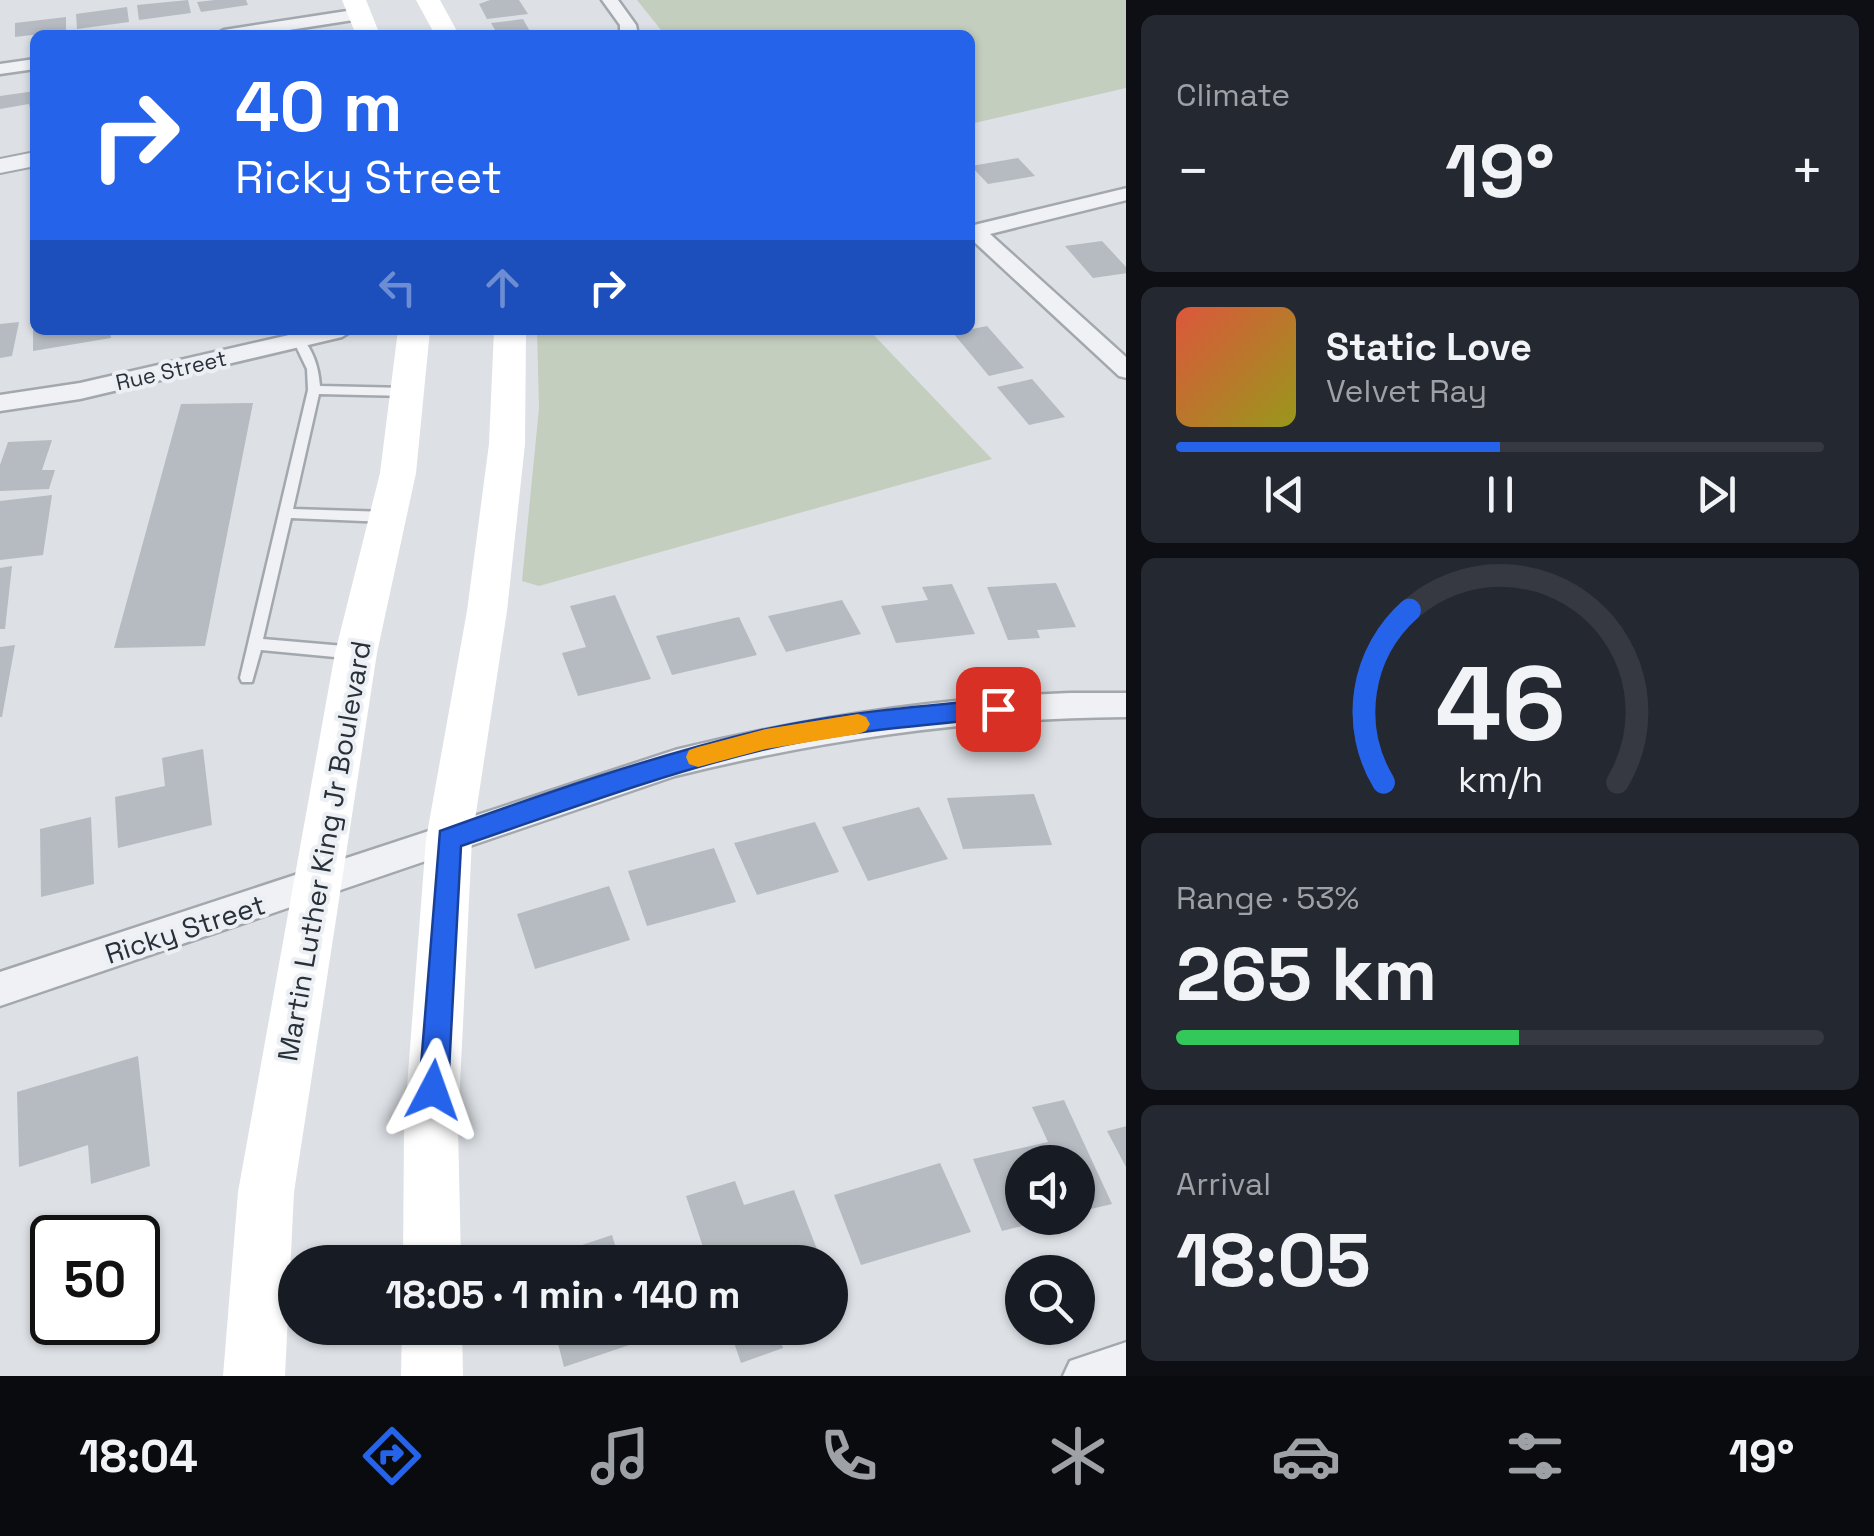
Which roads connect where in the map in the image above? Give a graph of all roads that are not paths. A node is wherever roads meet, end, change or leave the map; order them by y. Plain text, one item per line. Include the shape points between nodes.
1 (428, 0) edge
2 (610, 0) edge
3 (361, 16) edge
4 (260, 30) edge
5 (443, 30) edge
6 (628, 30) edge
7 (30, 65) edge
8 (0, 69) edge
9 (30, 160) edge
10 (0, 166) edge
11 (1126, 194) edge
12 (320, 335) edge
13 (413, 335) edge
14 (510, 335) edge
15 (299, 340) junction
16 (1126, 371) edge
17 (314, 390) junction
18 (407, 392) junction
19 (0, 403) edge
20 (286, 512) junction
21 (388, 517) junction
22 (255, 644) junction
23 (356, 653) junction
24 (247, 678) dead end
25 (1126, 705) edge
26 (449, 839) junction
27 (317, 886) junction
28 (0, 989) edge
29 (432, 1245) edge
30 (432, 1345) edge
31 (1126, 1364) edge
32 (254, 1376) edge
33 (432, 1376) edge
34 (1085, 1376) edge

1 - 5 main road
2 - 6 street
3 - 4 street
7 - 8 street
9 - 10 street
11 - 16 street via 975,231
12 - 15 street, Rue Street
13 - 18 main road, Martin Luther King Jr Boulevard
14 - 26 main road via 505,462
15 - 17 lane
15 - 19 street, Rue Street
17 - 18 lane
17 - 20 lane
18 - 21 main road, Martin Luther King Jr Boulevard
20 - 21 lane
20 - 22 lane
21 - 23 main road, Martin Luther King Jr Boulevard
22 - 23 lane
22 - 24 lane
23 - 27 main road, Martin Luther King Jr Boulevard
25 - 26 street, Ricky Street via 910,716 766,739 675,762
26 - 27 street, Ricky Street
26 - 29 main road via 431,1126
27 - 28 street, Ricky Street
27 - 32 main road, Martin Luther King Jr Boulevard via 266,1192
30 - 33 main road
31 - 34 street

